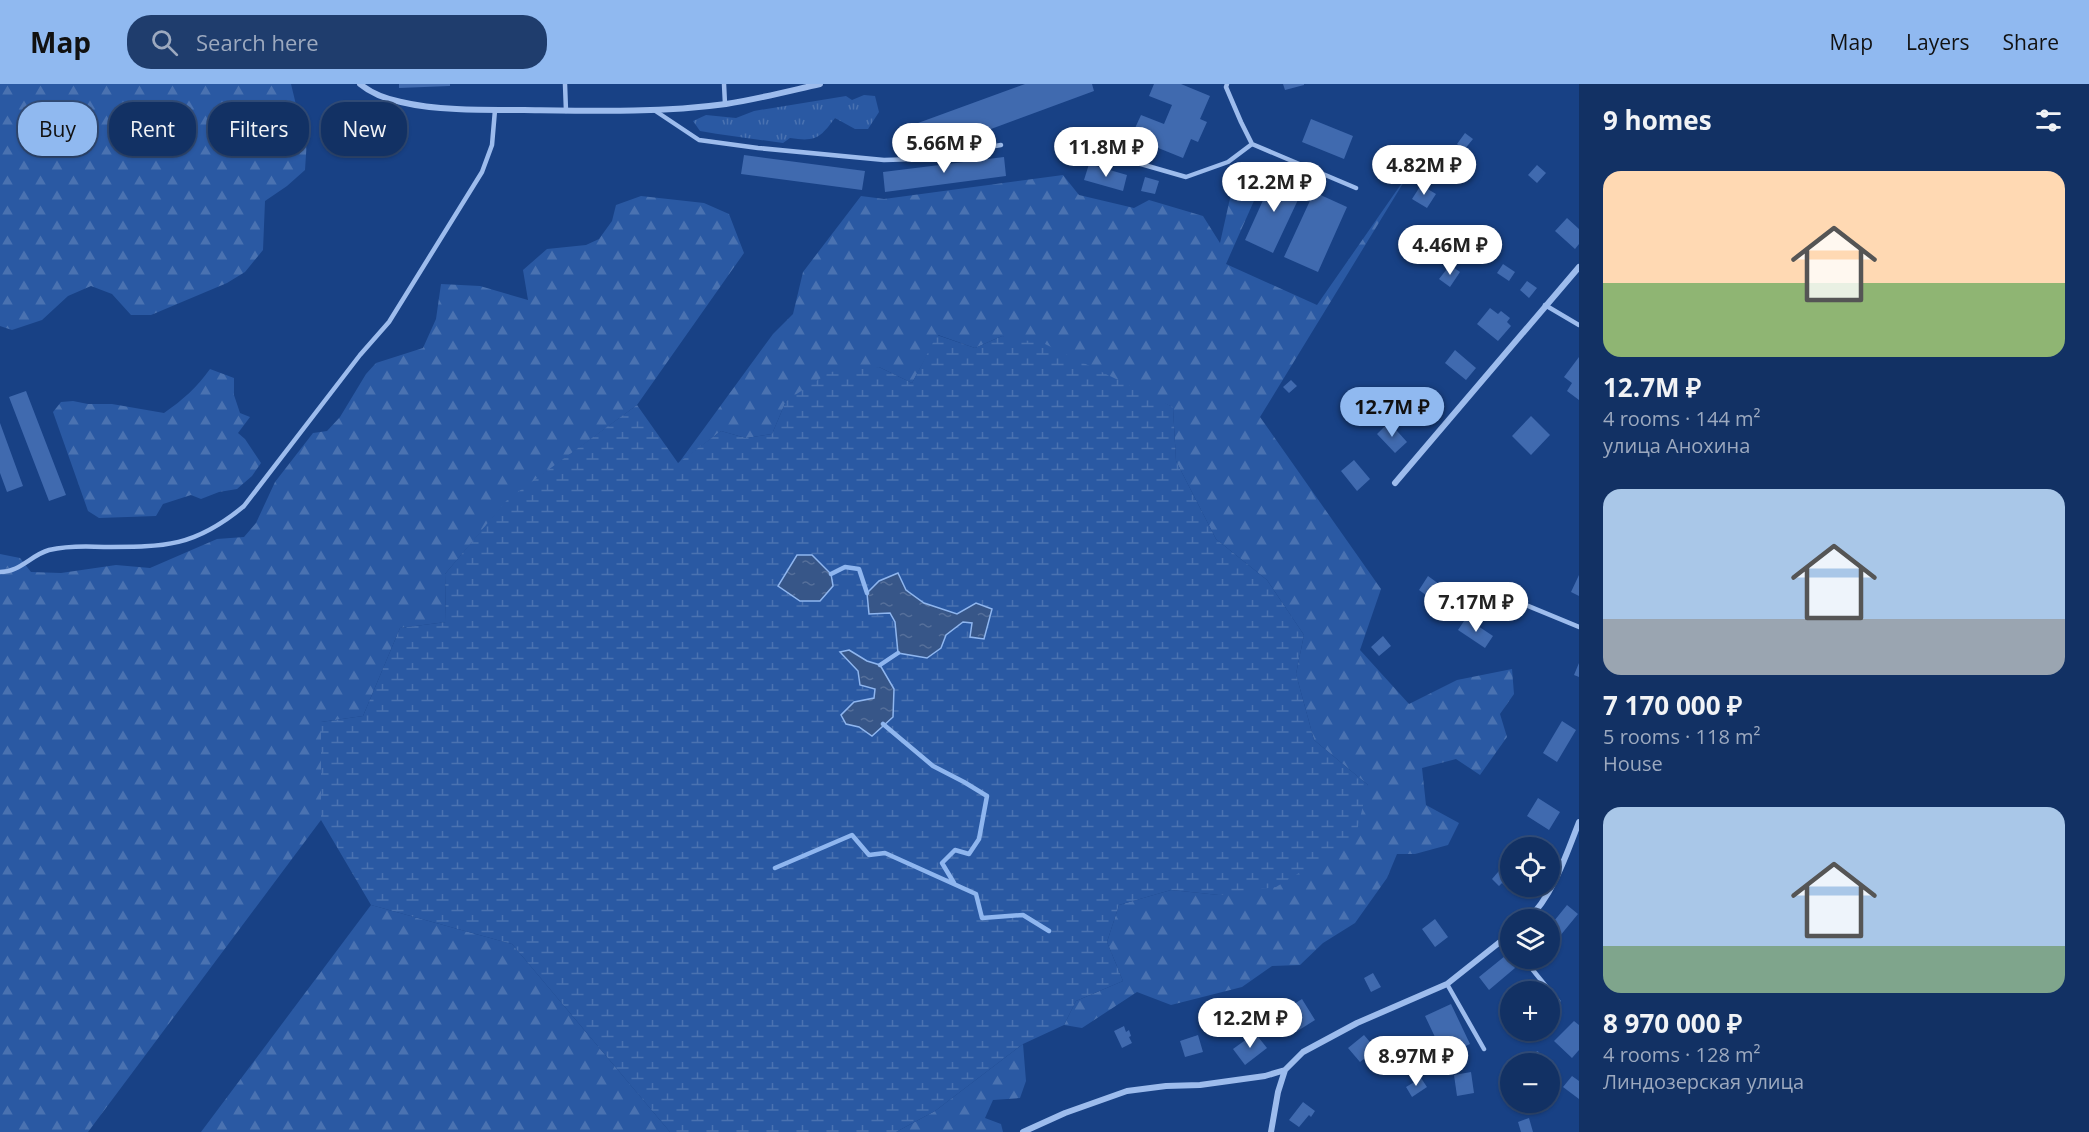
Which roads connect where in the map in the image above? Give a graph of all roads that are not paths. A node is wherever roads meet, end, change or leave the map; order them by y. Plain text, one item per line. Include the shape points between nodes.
1 (360, 84) edge
2 (565, 84) edge
3 (724, 84) edge
4 (820, 84) edge
5 (1227, 84) edge
6 (725, 104) junction
7 (495, 110) junction
8 (654, 110) junction
9 (566, 111) junction
10 (1252, 144) junction
11 (1001, 145) dead end
12 (1120, 158) dead end
13 (1356, 188) dead end
14 (1579, 267) edge
15 (1544, 305) junction
16 (1579, 325) edge
17 (1395, 483) dead end
18 (0, 572) edge
19 (1521, 603) dead end
20 (1579, 627) edge
21 (1579, 822) edge
22 (1539, 909) edge
23 (1500, 945) edge
24 (1532, 969) edge
25 (1542, 981) edge
26 (1447, 984) junction
27 (1484, 1049) dead end
28 (1285, 1070) junction
29 (1023, 1132) edge
30 (1271, 1132) edge

1 - 7 street via 368,91 404,103
2 - 9 lane
3 - 6 lane
4 - 6 street
5 - 10 lane
6 - 8 street
7 - 9 street
7 - 18 lane via 492,145 482,172 389,322 244,506 224,523 166,546 48,550 10,572
8 - 9 street
8 - 11 lane via 699,140 758,148 884,160 918,159
10 - 12 lane via 1228,162 1186,177
10 - 13 lane
14 - 15 street
15 - 16 lane
15 - 17 street
19 - 20 lane
21 - 22 street
23 - 26 street
24 - 25 lane
26 - 27 lane
26 - 28 street via 1357,1023 1303,1052
28 - 29 street via 1200,1085 1127,1091
28 - 30 street

